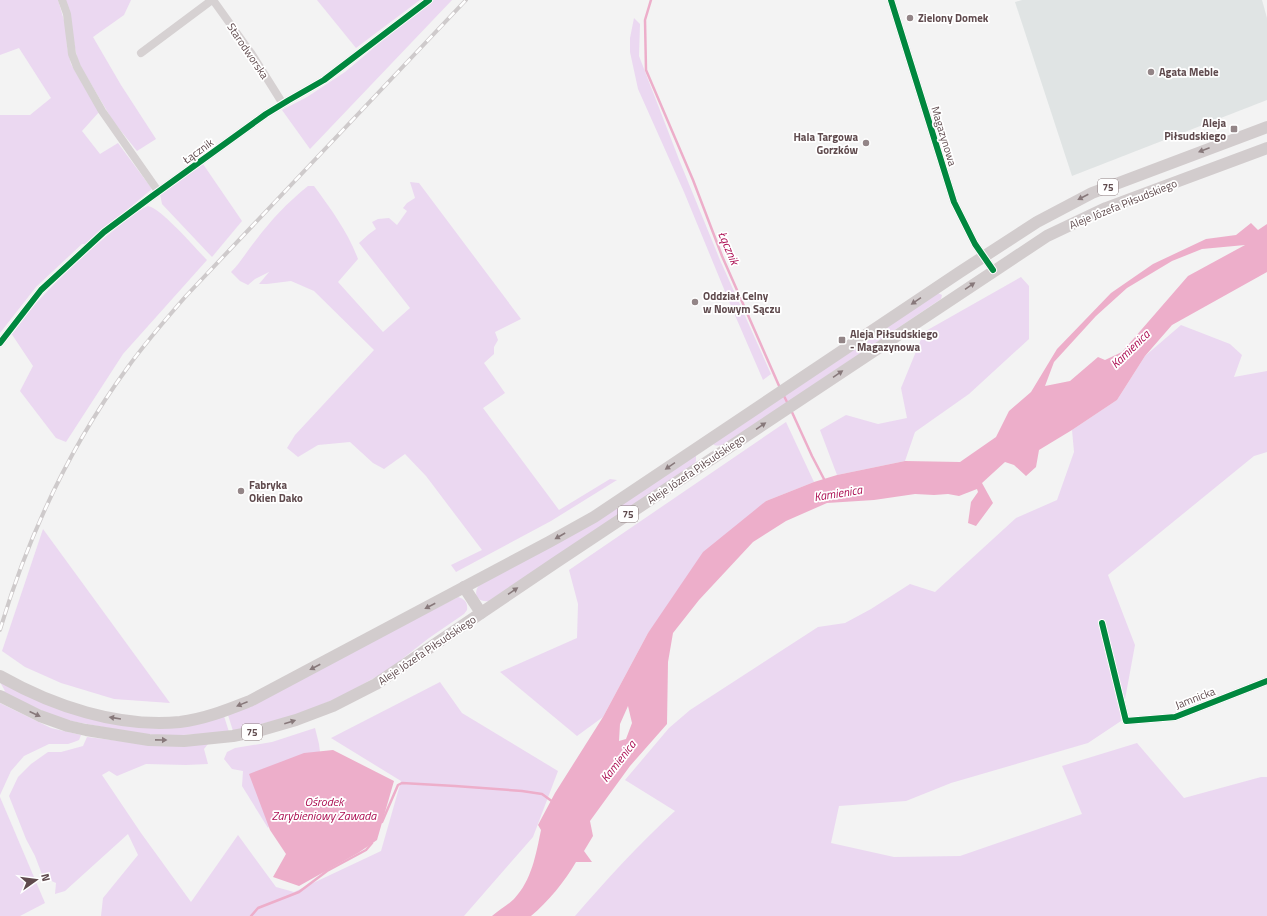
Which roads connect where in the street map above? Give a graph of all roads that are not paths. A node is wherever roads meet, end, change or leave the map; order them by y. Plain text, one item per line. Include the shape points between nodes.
1 (62, 0) edge
2 (213, 0) edge
3 (429, 0) edge
4 (890, 0) edge
5 (141, 53) dead end
6 (283, 104) junction
7 (1267, 127) edge
8 (1267, 148) edge
9 (1180, 160) junction
10 (1186, 178) junction
11 (158, 191) junction
12 (983, 257) junction
13 (993, 270) junction
14 (944, 283) junction
15 (953, 297) junction
16 (0, 343) edge
17 (464, 587) junction
18 (481, 613) junction
19 (1102, 623) dead end
20 (0, 676) edge
21 (1267, 682) edge
22 (0, 696) edge

1 - 11 street via 67,14 72,54 77,67 102,111
2 - 5 street
2 - 6 street, Starodworska
3 - 6 street, Łącznik via 324,80
4 - 12 street, Magazynowa via 954,202
6 - 11 street, Łącznik
7 -> 9 main road, Aleje Józefa Piłsudskiego / 75
8 - 10 main road, Aleje Józefa Piłsudskiego / 75
9 - 10 main road
9 -> 12 main road, Aleje Józefa Piłsudskiego / 75 via 1092,193 1037,222
10 - 13 main road, Aleje Józefa Piłsudskiego / 75 via 1106,208 1047,236
11 - 16 street, Łącznik via 104,232 41,290
12 - 13 street, Magazynowa
12 - 14 main road, Aleje Józefa Piłsudskiego / 75
15 -> 13 main road, Aleje Józefa Piłsudskiego / 75
14 - 15 main road
14 -> 17 main road, Aleje Józefa Piłsudskiego / 75 via 594,517
18 -> 15 main road, Aleje Józefa Piłsudskiego / 75
17 - 18 main road
17 -> 20 main road, Aleje Józefa Piłsudskiego / 75 via 250,701 225,711 180,722 134,720 80,711 60,705
22 -> 18 main road, Aleje Józefa Piłsudskiego / 75 via 53,721 86,730 149,740 233,736 296,720 339,703 376,684
19 - 21 street, Jamnicka via 1126,721 1176,717

